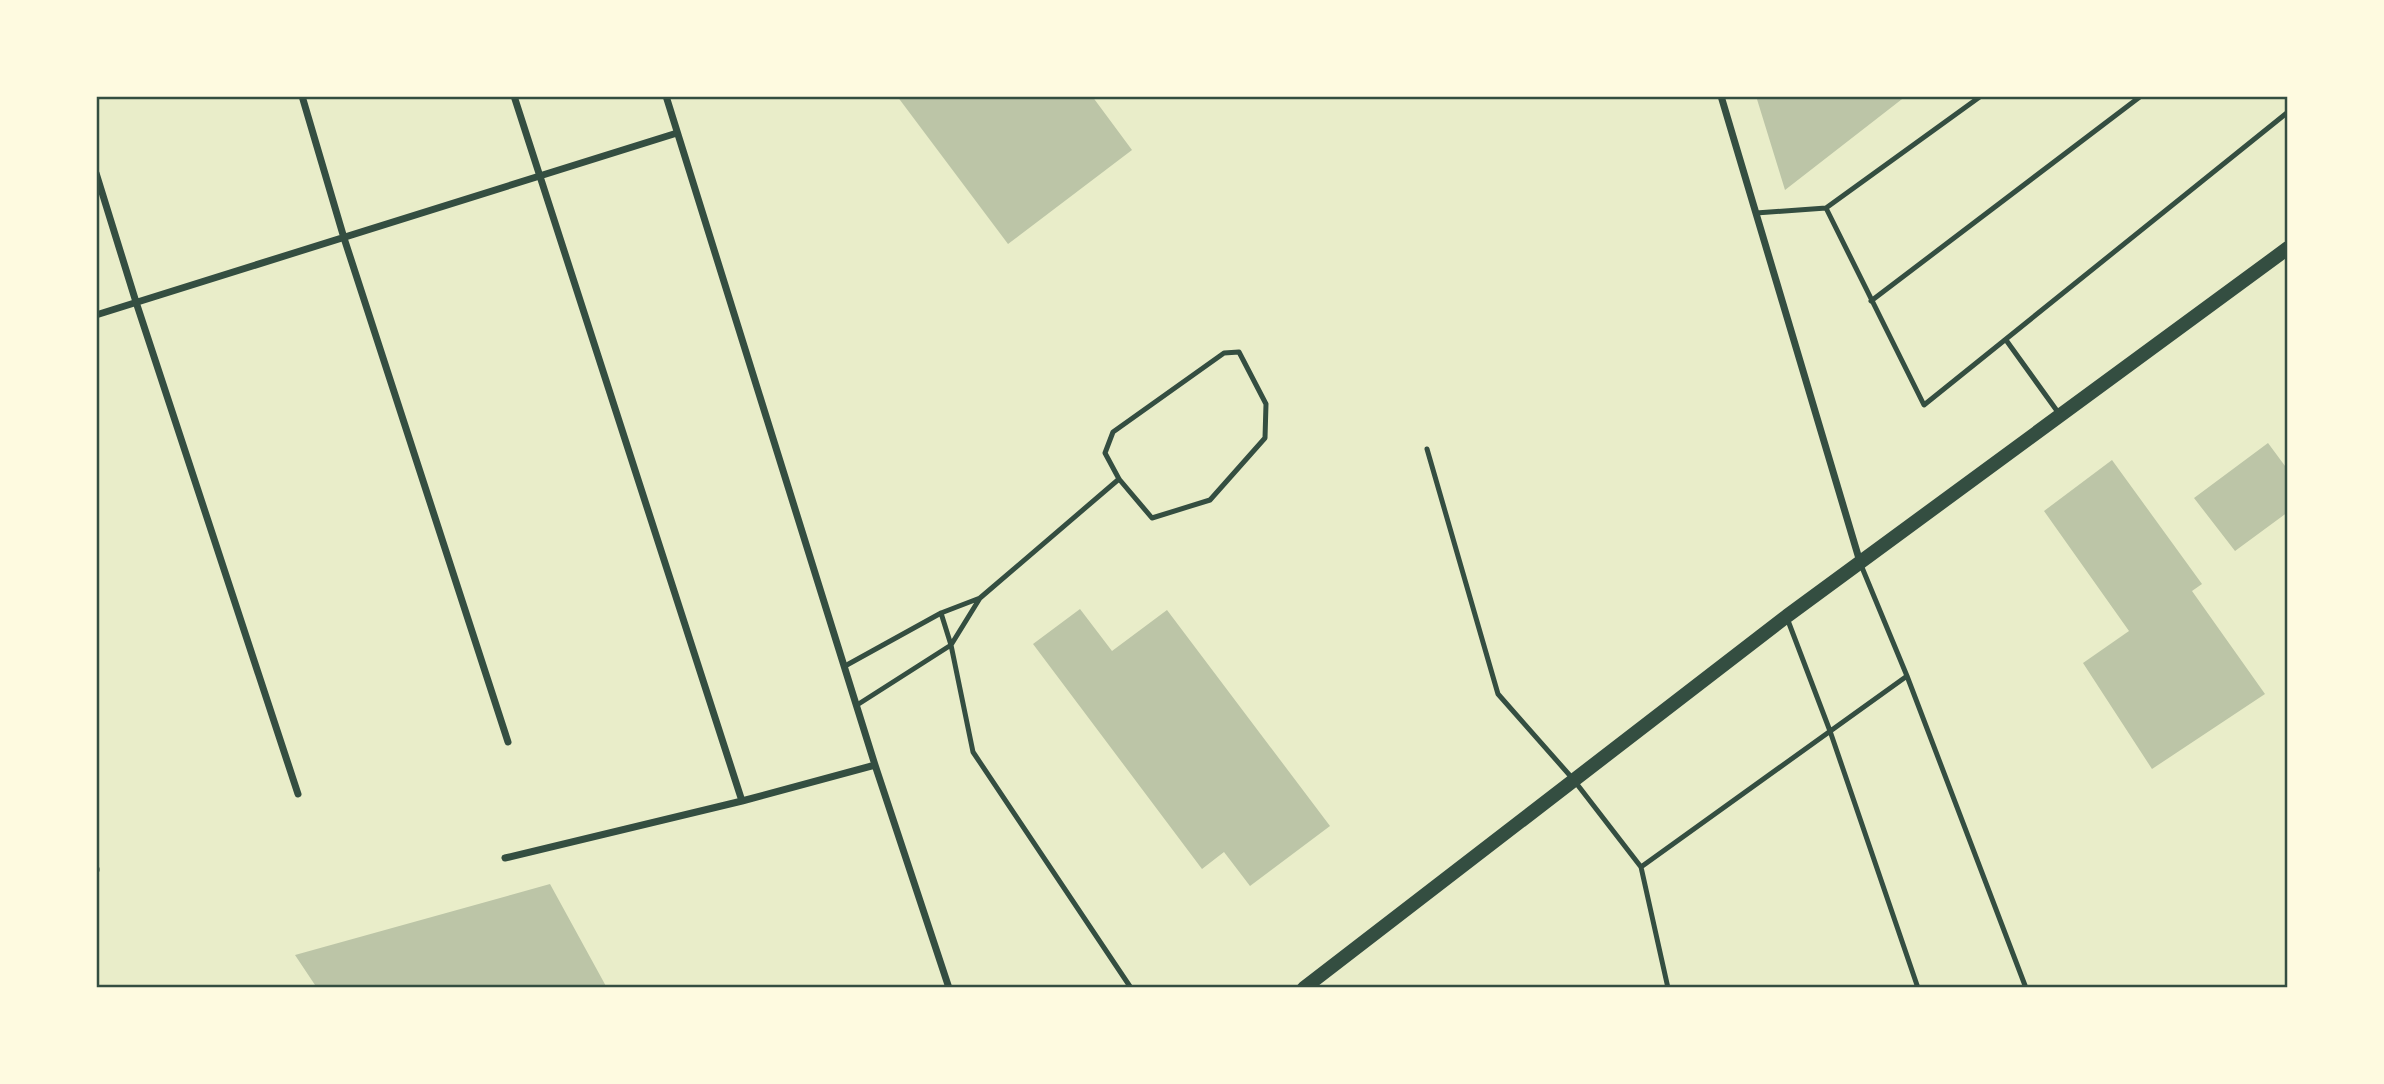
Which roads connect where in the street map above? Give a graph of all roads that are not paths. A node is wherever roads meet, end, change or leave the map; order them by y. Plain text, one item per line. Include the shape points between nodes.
1 (302, 96) edge
2 (514, 96) edge
3 (666, 96) edge
4 (1721, 96) edge
5 (1981, 96) edge
6 (2141, 96) edge
7 (2288, 113) edge
8 (677, 133) junction
9 (96, 173) edge
10 (539, 177) junction
11 (1826, 208) junction
12 (1756, 213) junction
13 (344, 238) junction
14 (2288, 248) edge
15 (1871, 301) junction
16 (136, 302) junction
17 (96, 315) edge
18 (2006, 340) junction
19 (2060, 415) junction
20 (1427, 449) dead end
21 (1119, 480) junction
22 (1860, 562) junction
23 (980, 598) junction
24 (942, 613) junction
25 (1787, 616) junction
26 (951, 645) junction
27 (845, 666) junction
28 (1907, 676) junction
29 (857, 705) junction
30 (1830, 731) junction
31 (508, 742) dead end
32 (875, 765) junction
33 (1573, 779) junction
34 (298, 794) dead end
35 (742, 801) junction
36 (505, 858) dead end
37 (1641, 867) junction
38 (1311, 985) edge
39 (949, 988) edge
40 (1132, 988) edge
41 (1668, 988) edge
42 (1918, 988) edge
43 (2026, 988) edge

1 - 13 street
2 - 10 street
3 - 8 street
4 - 12 street
5 - 11 lane
6 - 15 lane
7 - 18 lane
8 - 10 street
8 - 27 street
9 - 16 street
10 - 13 street
10 - 35 street
11 - 12 lane
11 - 15 lane
12 - 22 street
13 - 16 street
13 - 31 street
14 - 19 main road
15 - 18 lane via 1924,405
16 - 17 street
16 - 34 street
18 - 19 lane
19 - 22 main road
20 - 33 lane via 1498,694
21 - 21 lane via 1152,518 1210,499 1265,438 1266,404 1239,352 1224,353 1114,432 1105,453
21 - 23 lane
22 - 25 main road
22 - 28 lane
23 - 24 lane
23 - 26 lane
24 - 26 lane
24 - 27 lane
25 - 30 lane
25 - 33 main road
26 - 29 lane
26 - 40 lane via 972,752
27 - 29 street
28 - 30 lane
28 - 43 lane
29 - 32 street
30 - 37 lane
30 - 42 lane
32 - 35 street
32 - 39 street
33 - 37 lane
33 - 38 main road
35 - 36 street
37 - 41 lane

